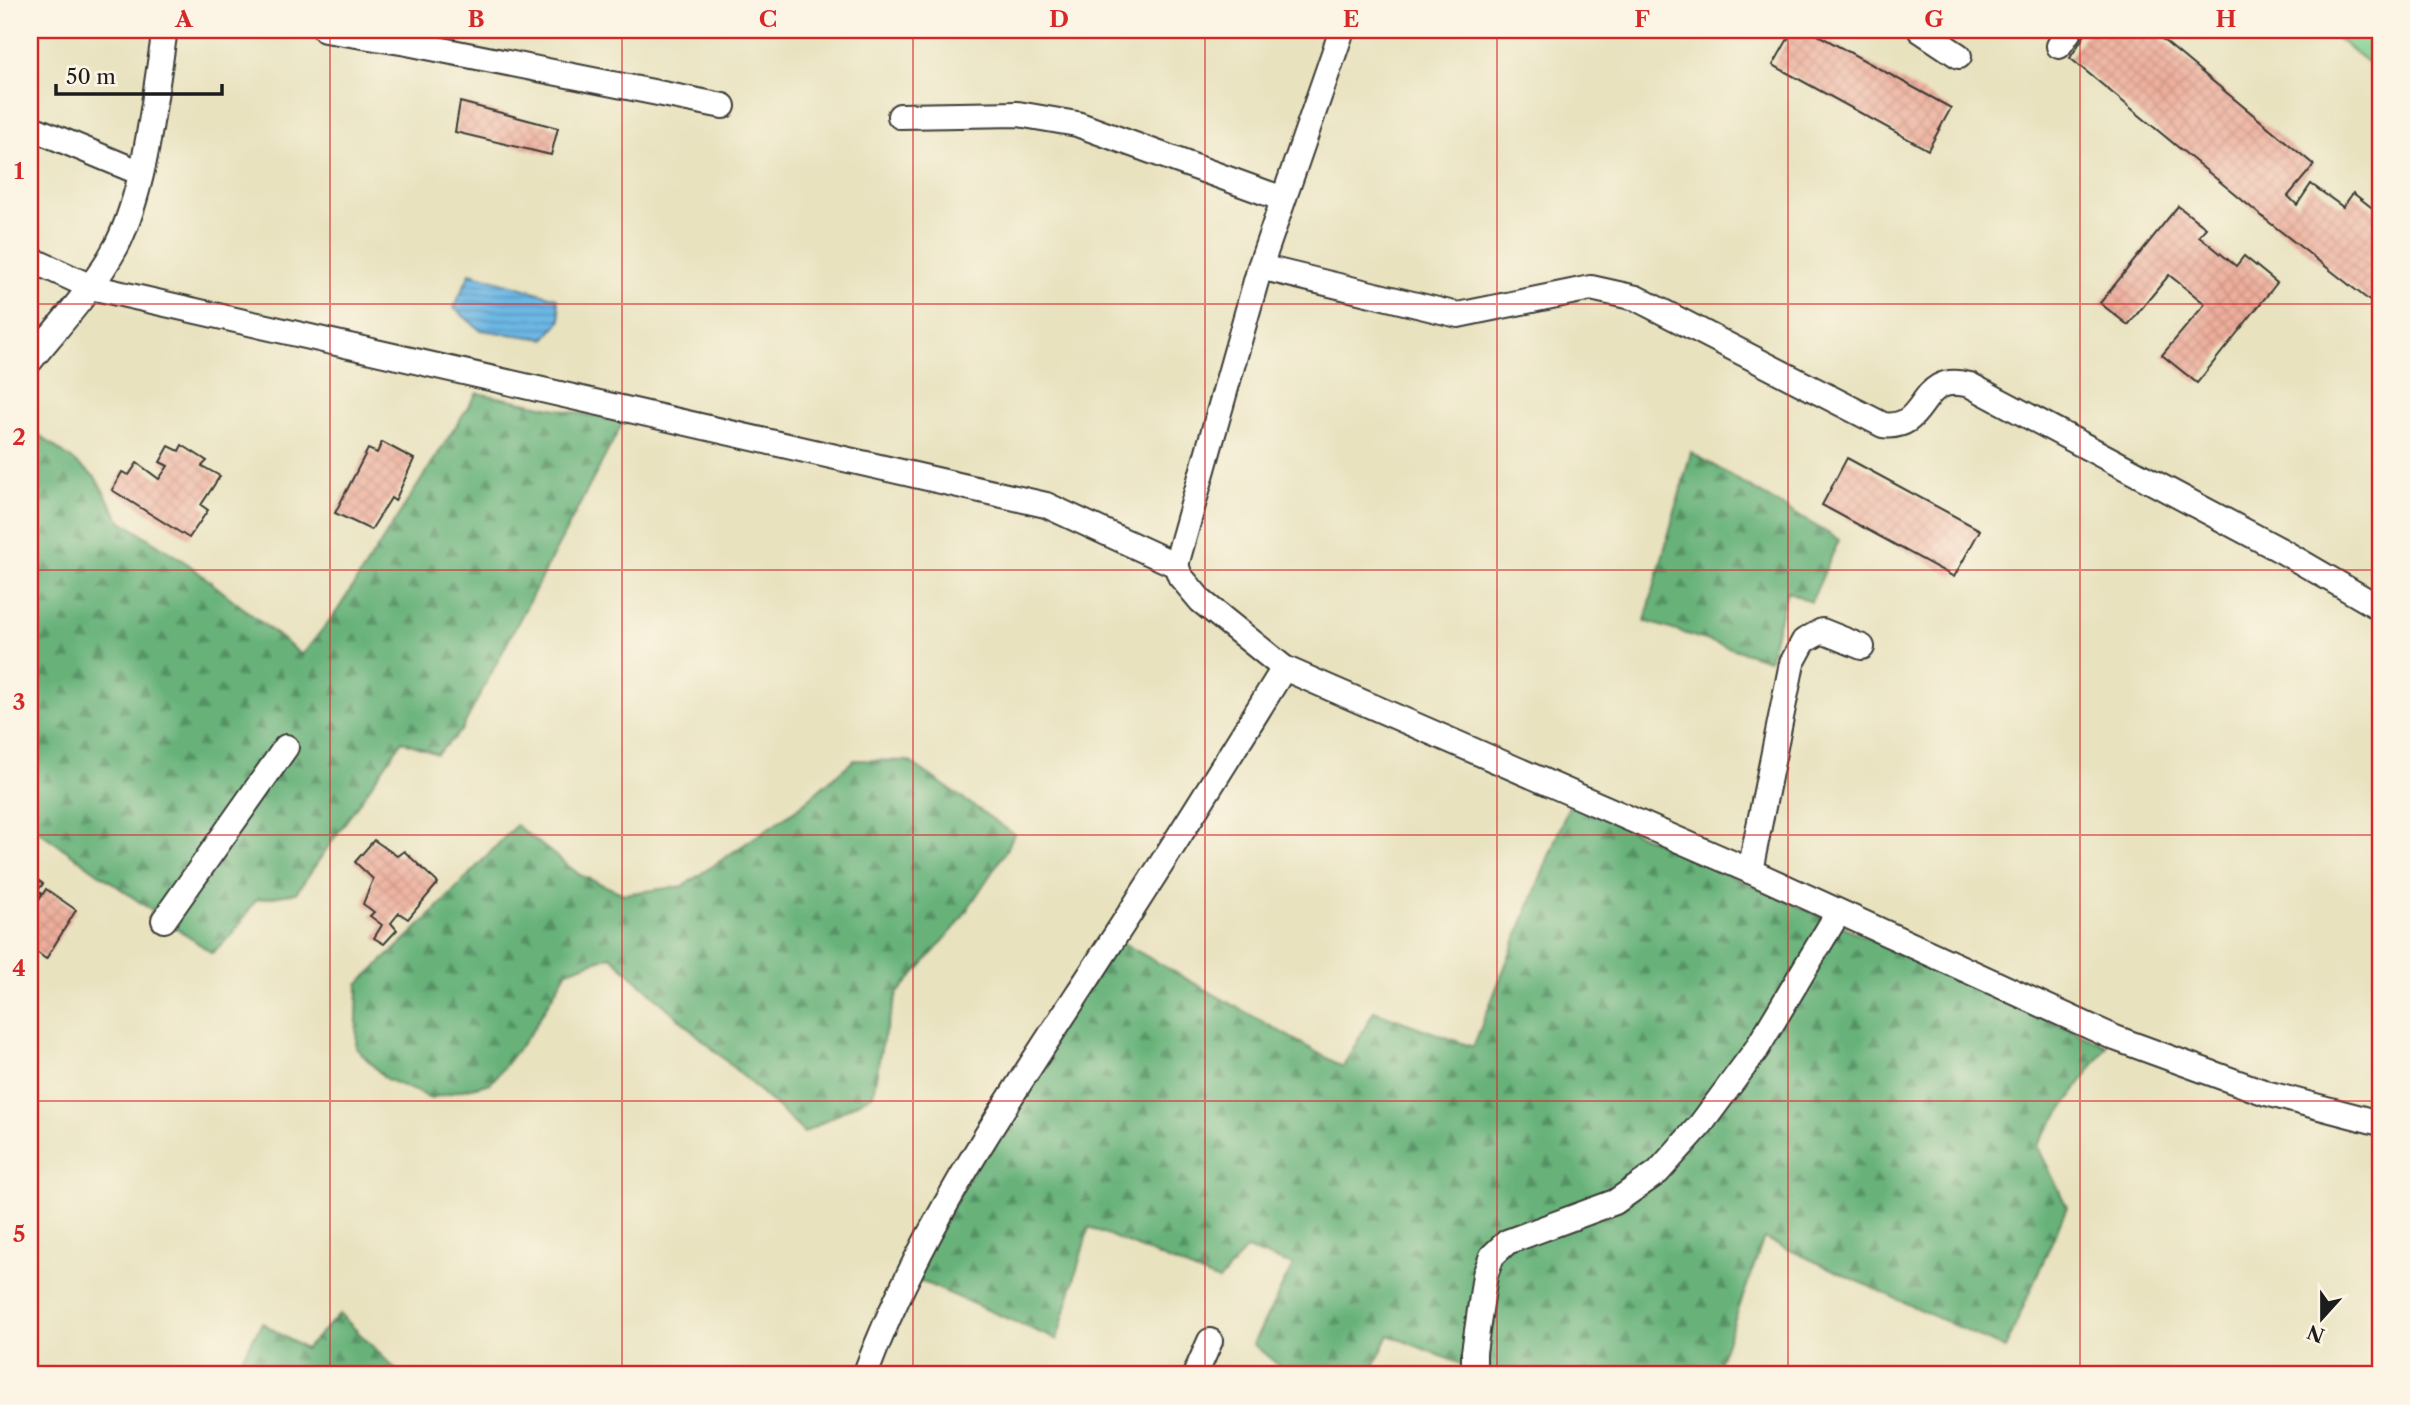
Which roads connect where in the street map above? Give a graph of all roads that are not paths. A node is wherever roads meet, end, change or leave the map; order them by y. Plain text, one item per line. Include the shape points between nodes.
1 (165, 30) edge
2 (326, 30) edge
3 (1342, 30) edge
4 (1920, 30) edge
5 (1959, 56) dead end
6 (723, 106) dead end
7 (900, 116) dead end
8 (30, 127) edge
9 (141, 173) junction
10 (1283, 199) junction
11 (30, 259) edge
12 (1260, 267) junction
13 (91, 287) junction
14 (30, 361) edge
15 (1176, 565) junction
16 (2380, 608) edge
17 (1861, 647) dead end
18 (1284, 668) junction
19 (286, 747) dead end
20 (1750, 872) junction
21 (1839, 913) junction
22 (164, 920) dead end
23 (2380, 1123) edge
24 (1210, 1341) dead end
25 (865, 1375) edge
26 (1195, 1375) edge
27 (1474, 1375) edge

1 - 9 street
2 - 6 street
3 - 10 street
4 - 5 street
7 - 10 street via 1018,114 1077,124
8 - 9 street
9 - 13 street via 118,243
10 - 12 street
11 - 13 street
12 - 15 street
12 - 16 street via 1458,315 1571,291 1614,291 1636,298 1884,425 1901,425 1913,418 1936,387 1956,381 1970,385
13 - 14 street
13 - 15 street via 1046,505
15 - 18 street via 1201,601
17 - 20 street via 1822,631 1804,641 1792,663
18 - 20 street
18 - 25 street via 1014,1090 898,1297
19 - 22 street
20 - 21 street
21 - 23 street via 2115,1038 2266,1093
21 - 27 street via 1756,1050 1658,1172 1615,1202 1507,1242 1492,1256 1485,1275
24 - 26 street

